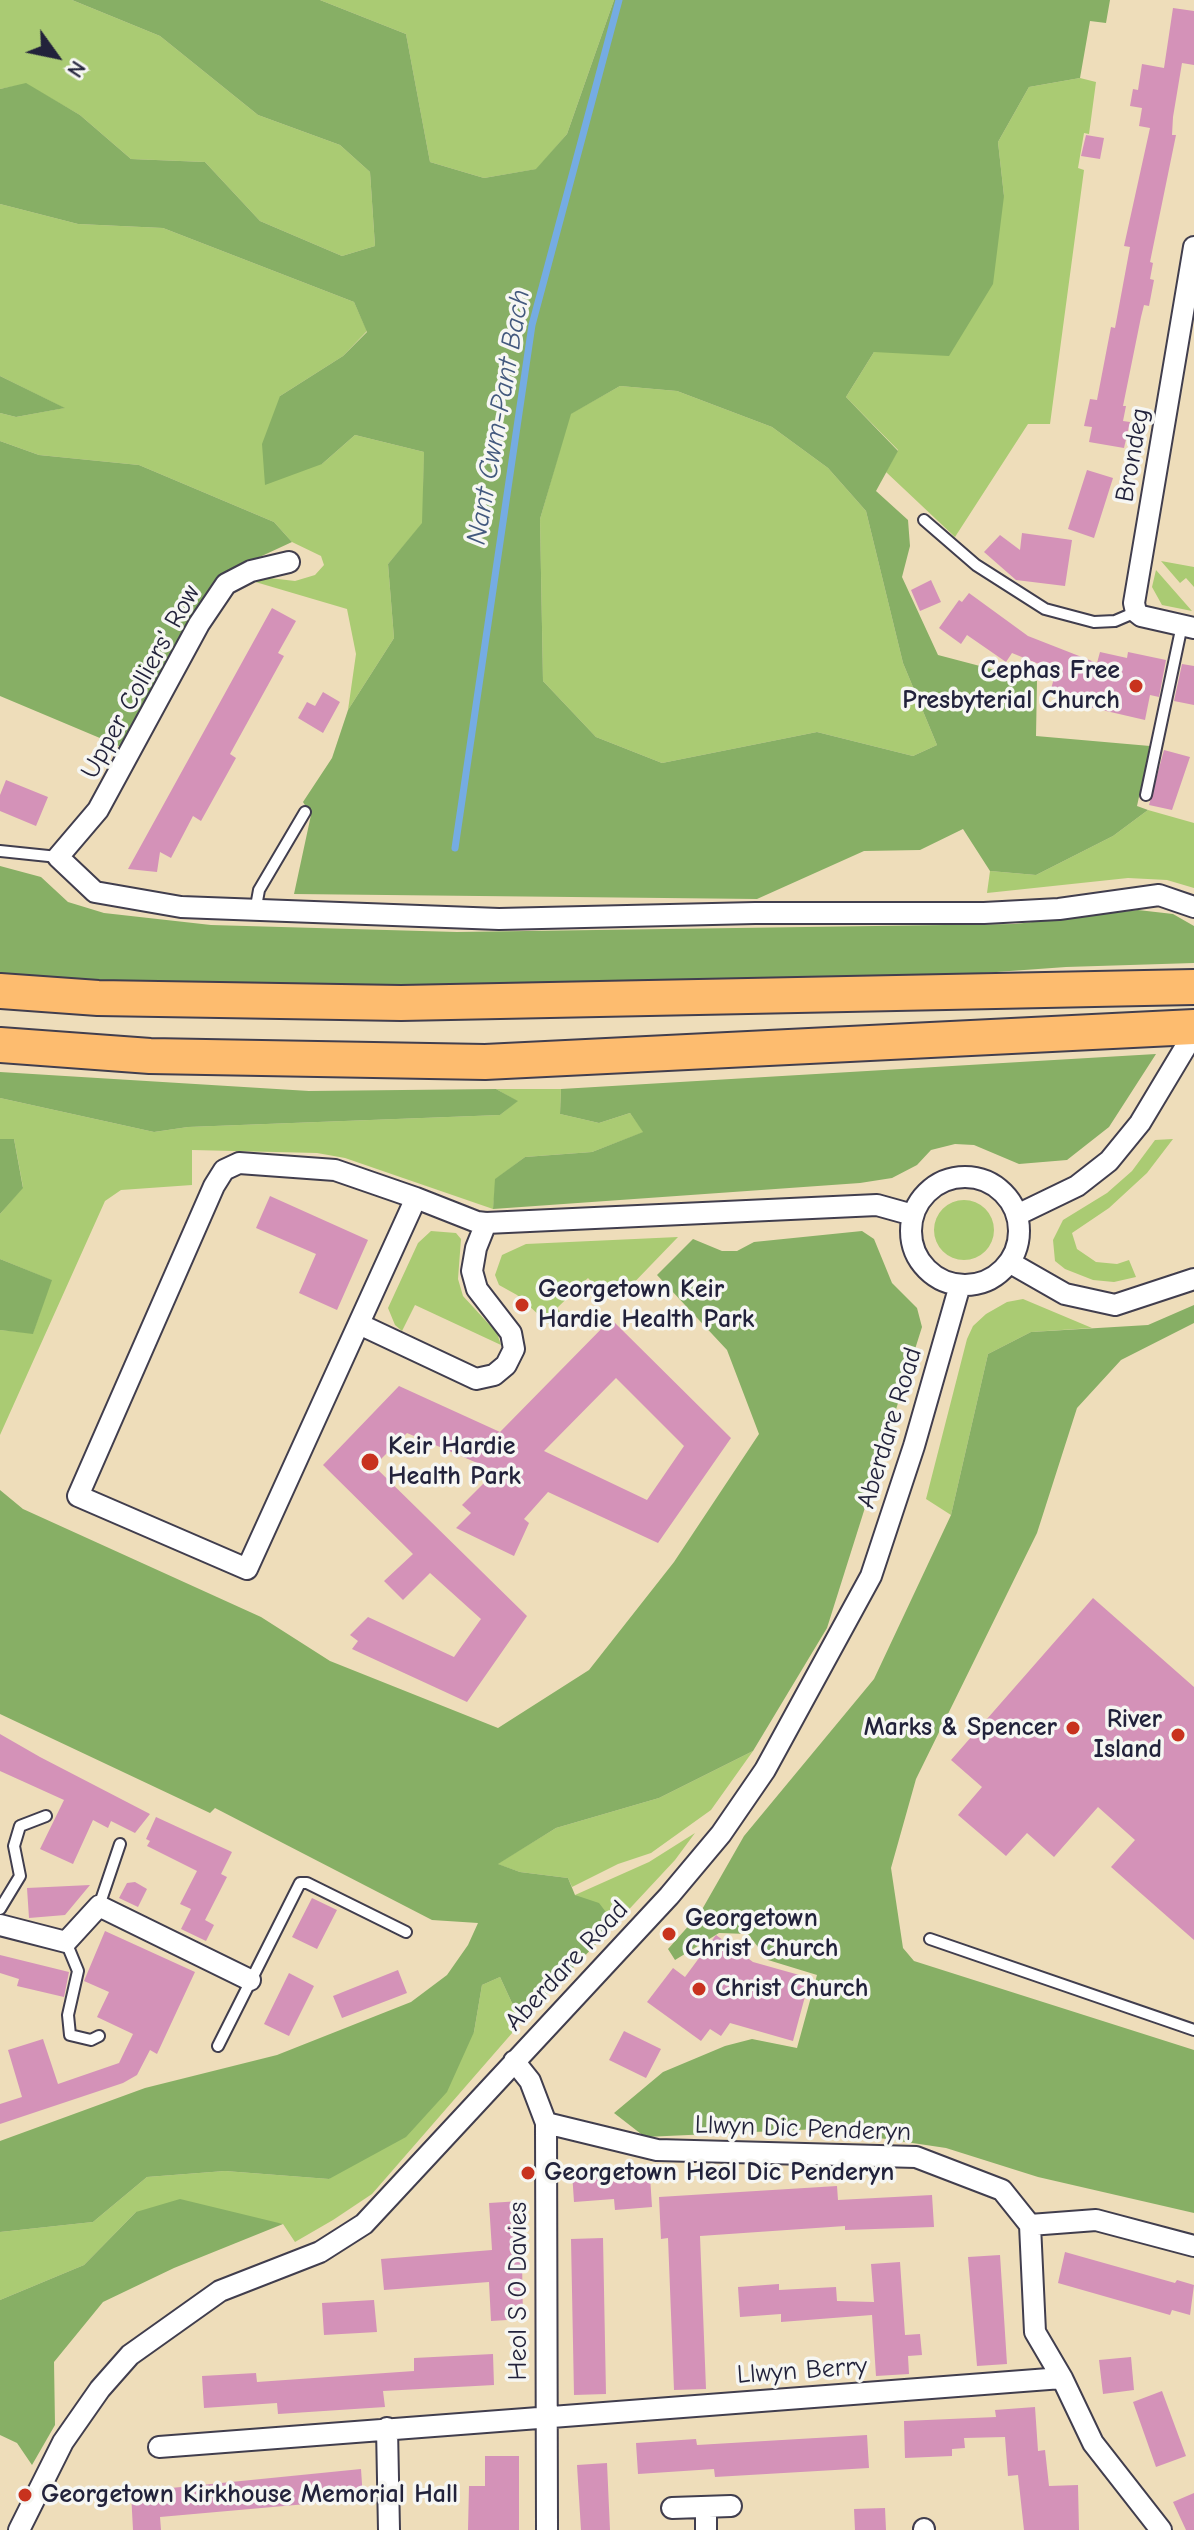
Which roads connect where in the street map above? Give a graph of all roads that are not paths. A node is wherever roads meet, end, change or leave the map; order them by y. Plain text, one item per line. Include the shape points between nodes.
1 (1194, 247) edge
2 (924, 520) dead end
3 (289, 562) dead end
4 (1136, 612) junction
5 (1188, 626) edge
6 (1146, 795) dead end
7 (305, 812) dead end
8 (0, 851) edge
9 (58, 857) junction
10 (1194, 907) edge
11 (255, 912) junction
12 (1192, 987) edge
13 (0, 991) edge
14 (1186, 1030) edge
15 (0, 1045) edge
16 (416, 1198) junction
17 (913, 1215) junction
18 (1017, 1215) junction
19 (486, 1223) junction
20 (1009, 1262) junction
21 (1194, 1279) edge
22 (960, 1285) junction
23 (359, 1324) junction
24 (46, 1816) dead end
25 (120, 1844) dead end
26 (99, 1906) junction
27 (0, 1909) edge
28 (0, 1925) edge
29 (406, 1932) dead end
30 (930, 1939) dead end
31 (66, 1942) junction
32 (250, 1980) junction
33 (1194, 2030) edge
34 (99, 2036) dead end
35 (218, 2046) dead end
36 (514, 2061) junction
37 (546, 2123) junction
38 (1030, 2225) junction
39 (1194, 2246) edge
40 (1062, 2378) junction
41 (546, 2416) junction
42 (387, 2428) junction
43 (159, 2447) dead end
44 (731, 2506) dead end
45 (706, 2507) junction
46 (672, 2508) dead end
47 (19, 2530) edge
48 (389, 2530) edge
49 (547, 2530) edge
50 (706, 2530) edge
51 (1161, 2530) edge

1 - 4 street, Brondeg
2 - 4 lane via 976,565 1045,609 1094,622
3 - 9 street, Upper Colliers' Row via 251,571 226,584 98,810
4 - 5 street
5 - 6 lane
7 - 11 lane via 259,890
8 - 9 lane
9 - 11 street via 95,892 181,907
10 - 11 street via 1159,895 984,913 499,919
12 - 13 highway via 401,1003 98,998
14 - 15 highway via 485,1062 150,1056
14 - 18 street via 1140,1123 1109,1161 1077,1186
16 - 19 street
16 - 23 street
16 - 23 street via 335,1170 239,1163 224,1170 78,1496 247,1569
17 - 18 street via 933,1187 965,1177 997,1188
17 - 19 street via 877,1205
17 - 22 street via 911,1231 920,1261 945,1281
18 - 20 street via 1018,1240
19 - 23 street via 472,1271 477,1289 511,1333 514,1349 494,1375 476,1379
20 - 21 street via 1065,1294 1115,1305
20 - 22 street via 987,1280
22 - 36 street, Aberdare Road via 871,1576 765,1770 669,1896
24 - 27 lane via 20,1826 14,1846 20,1876
25 - 26 lane
26 - 31 street
26 - 32 street
28 - 31 street
29 - 32 lane via 300,1883
30 - 33 lane
31 - 34 lane via 78,1971 68,2015 70,2035 91,2040
32 - 35 lane
36 - 37 street, Heol S O Davies via 530,2081
36 - 47 street, Aberdare Road via 364,2224 320,2252 220,2291 130,2355 63,2442
37 - 38 street, Llwyn Dic Penderyn via 657,2150 916,2157 1002,2190
37 - 41 street, Heol S O Davies
38 - 39 street via 1096,2220
38 - 40 street via 1035,2332
40 - 41 street, Llwyn Berry
40 - 51 street via 1093,2443
41 - 42 street, Llwyn Berry
41 - 49 street, Heol S O Davies
42 - 43 street, Llwyn Berry
42 - 48 street
44 - 45 street
45 - 46 street
45 - 50 street

